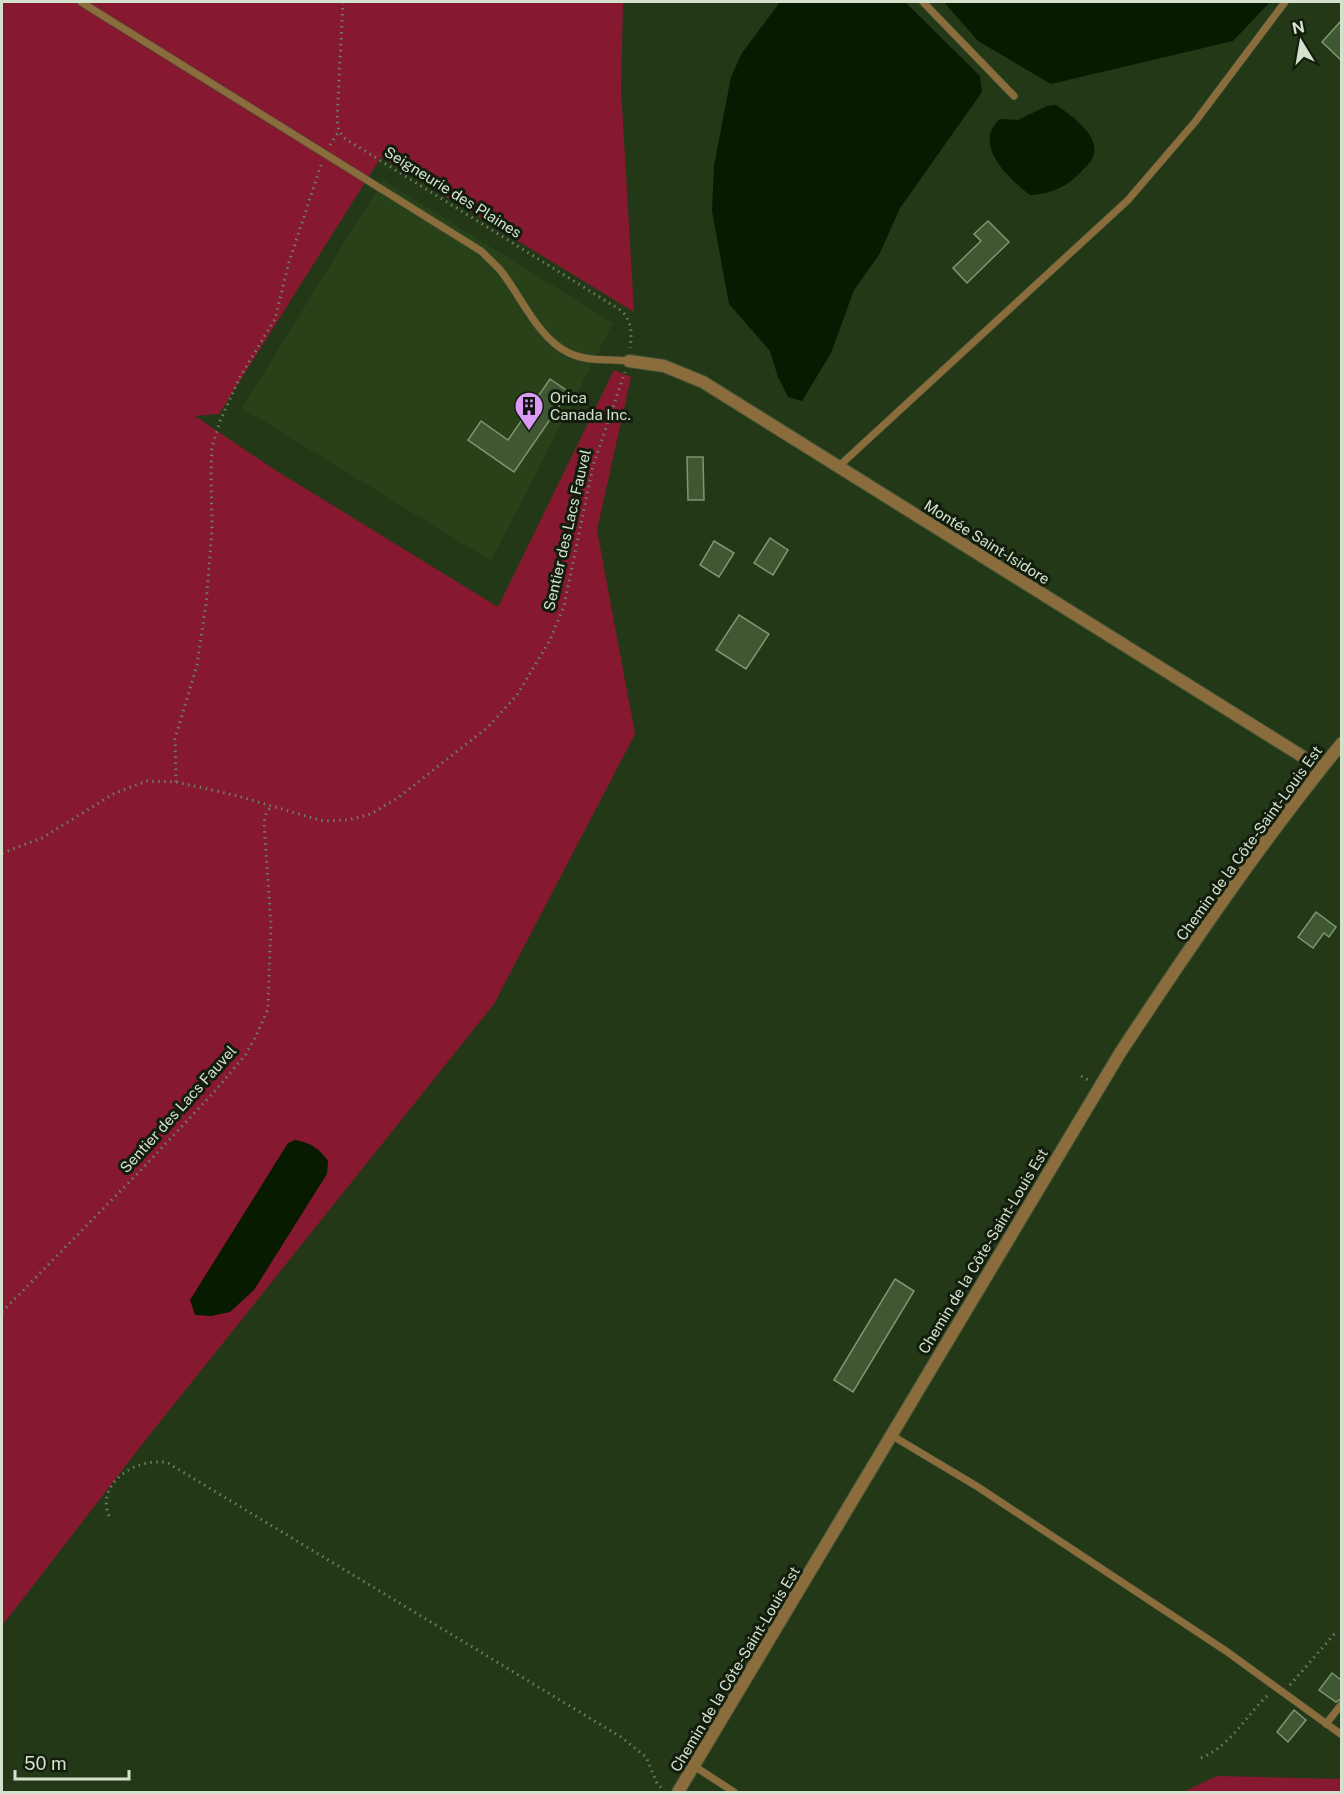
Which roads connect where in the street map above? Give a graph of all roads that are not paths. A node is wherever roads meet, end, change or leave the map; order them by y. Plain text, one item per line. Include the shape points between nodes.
1 (81, 2) edge
2 (923, 2) edge
3 (1285, 2) edge
4 (1014, 96) dead end
5 (629, 361) joint
6 (838, 468) junction
7 (1341, 743) edge
8 (1321, 768) junction
9 (891, 1436) junction
10 (1341, 1705) edge
11 (1326, 1724) junction
12 (1341, 1735) edge
13 (694, 1767) junction
14 (678, 1792) edge
15 (734, 1792) edge

1 - 5 lane via 481,251 500,270 538,325 570,354
2 - 4 lane
3 - 6 lane via 1195,122 1128,200
5 - 6 street, Montée Saint-Isidore via 664,366 693,377
6 - 8 street, Montée Saint-Isidore
7 - 8 street, Chemin de la Côte-Saint-Louis Est
8 - 9 street, Chemin de la Côte-Saint-Louis Est via 1239,878 1120,1053
9 - 11 lane via 978,1487 1226,1651
9 - 13 street, Chemin de la Côte-Saint-Louis Est
10 - 11 lane
11 - 12 lane
13 - 14 street, Chemin de la Côte-Saint-Louis Est
13 - 15 lane

